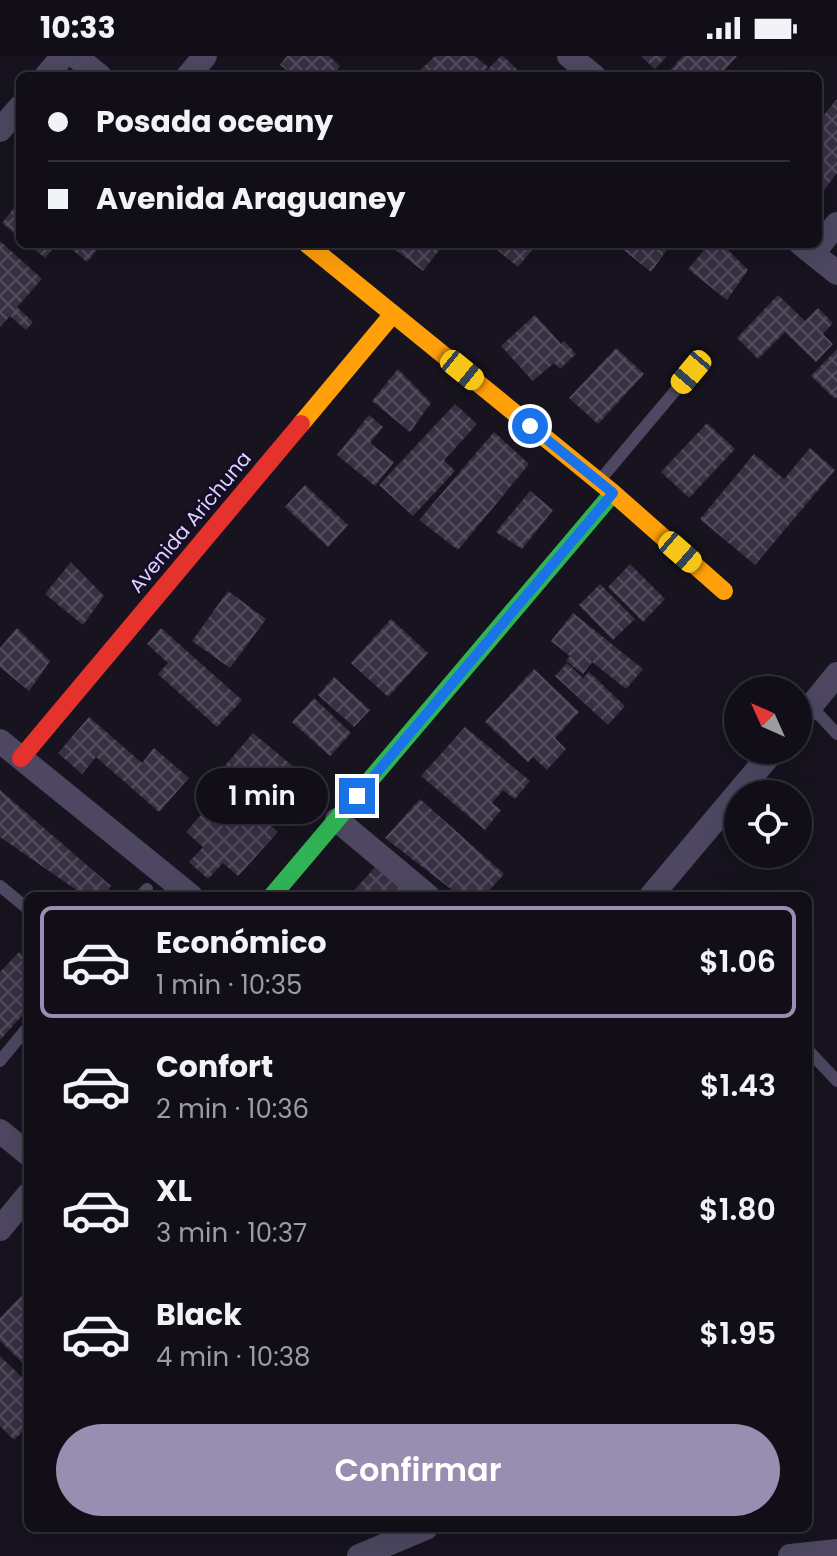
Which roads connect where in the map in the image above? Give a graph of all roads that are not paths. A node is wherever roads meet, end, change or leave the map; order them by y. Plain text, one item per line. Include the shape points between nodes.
1 (63, 56) edge
2 (75, 56) edge
3 (205, 56) edge
4 (569, 56) edge
5 (49, 72) edge
6 (95, 72) edge
7 (191, 72) edge
8 (589, 72) edge
9 (16, 112) edge
10 (0, 130) edge
11 (312, 248) edge
12 (807, 249) edge
13 (837, 273) edge
14 (393, 314) junction
15 (691, 372) dead end
16 (606, 487) junction
17 (724, 591) dead end
18 (837, 674) edge
19 (812, 705) edge
20 (812, 718) edge
21 (837, 734) edge
22 (0, 741) edge
23 (21, 758) junction
24 (763, 764) edge
25 (337, 820) junction
26 (0, 886) edge
27 (186, 892) edge
28 (275, 892) edge
29 (423, 892) edge
30 (659, 892) edge
31 (24, 906) edge
32 (24, 1032) edge
33 (812, 1054) edge
34 (0, 1061) edge
35 (837, 1081) edge
36 (0, 1131) edge
37 (24, 1151) edge
38 (24, 1200) edge
39 (0, 1229) edge
40 (416, 1532) edge
41 (837, 1551) edge
42 (359, 1556) edge
43 (790, 1556) edge

1 - 5 street
2 - 6 street
3 - 7 street
4 - 8 street
9 - 10 street
11 - 14 street
12 - 13 street
14 - 16 street
14 - 23 street, Avenida Arichuna
15 - 16 lane
16 - 17 street
16 - 25 street
18 - 19 street
20 - 21 lane
22 - 23 street
23 - 27 street
24 - 30 street
25 - 28 street
25 - 29 street
26 - 31 lane
32 - 34 lane
33 - 35 lane
36 - 37 street
38 - 39 street
40 - 42 street
41 - 43 street

